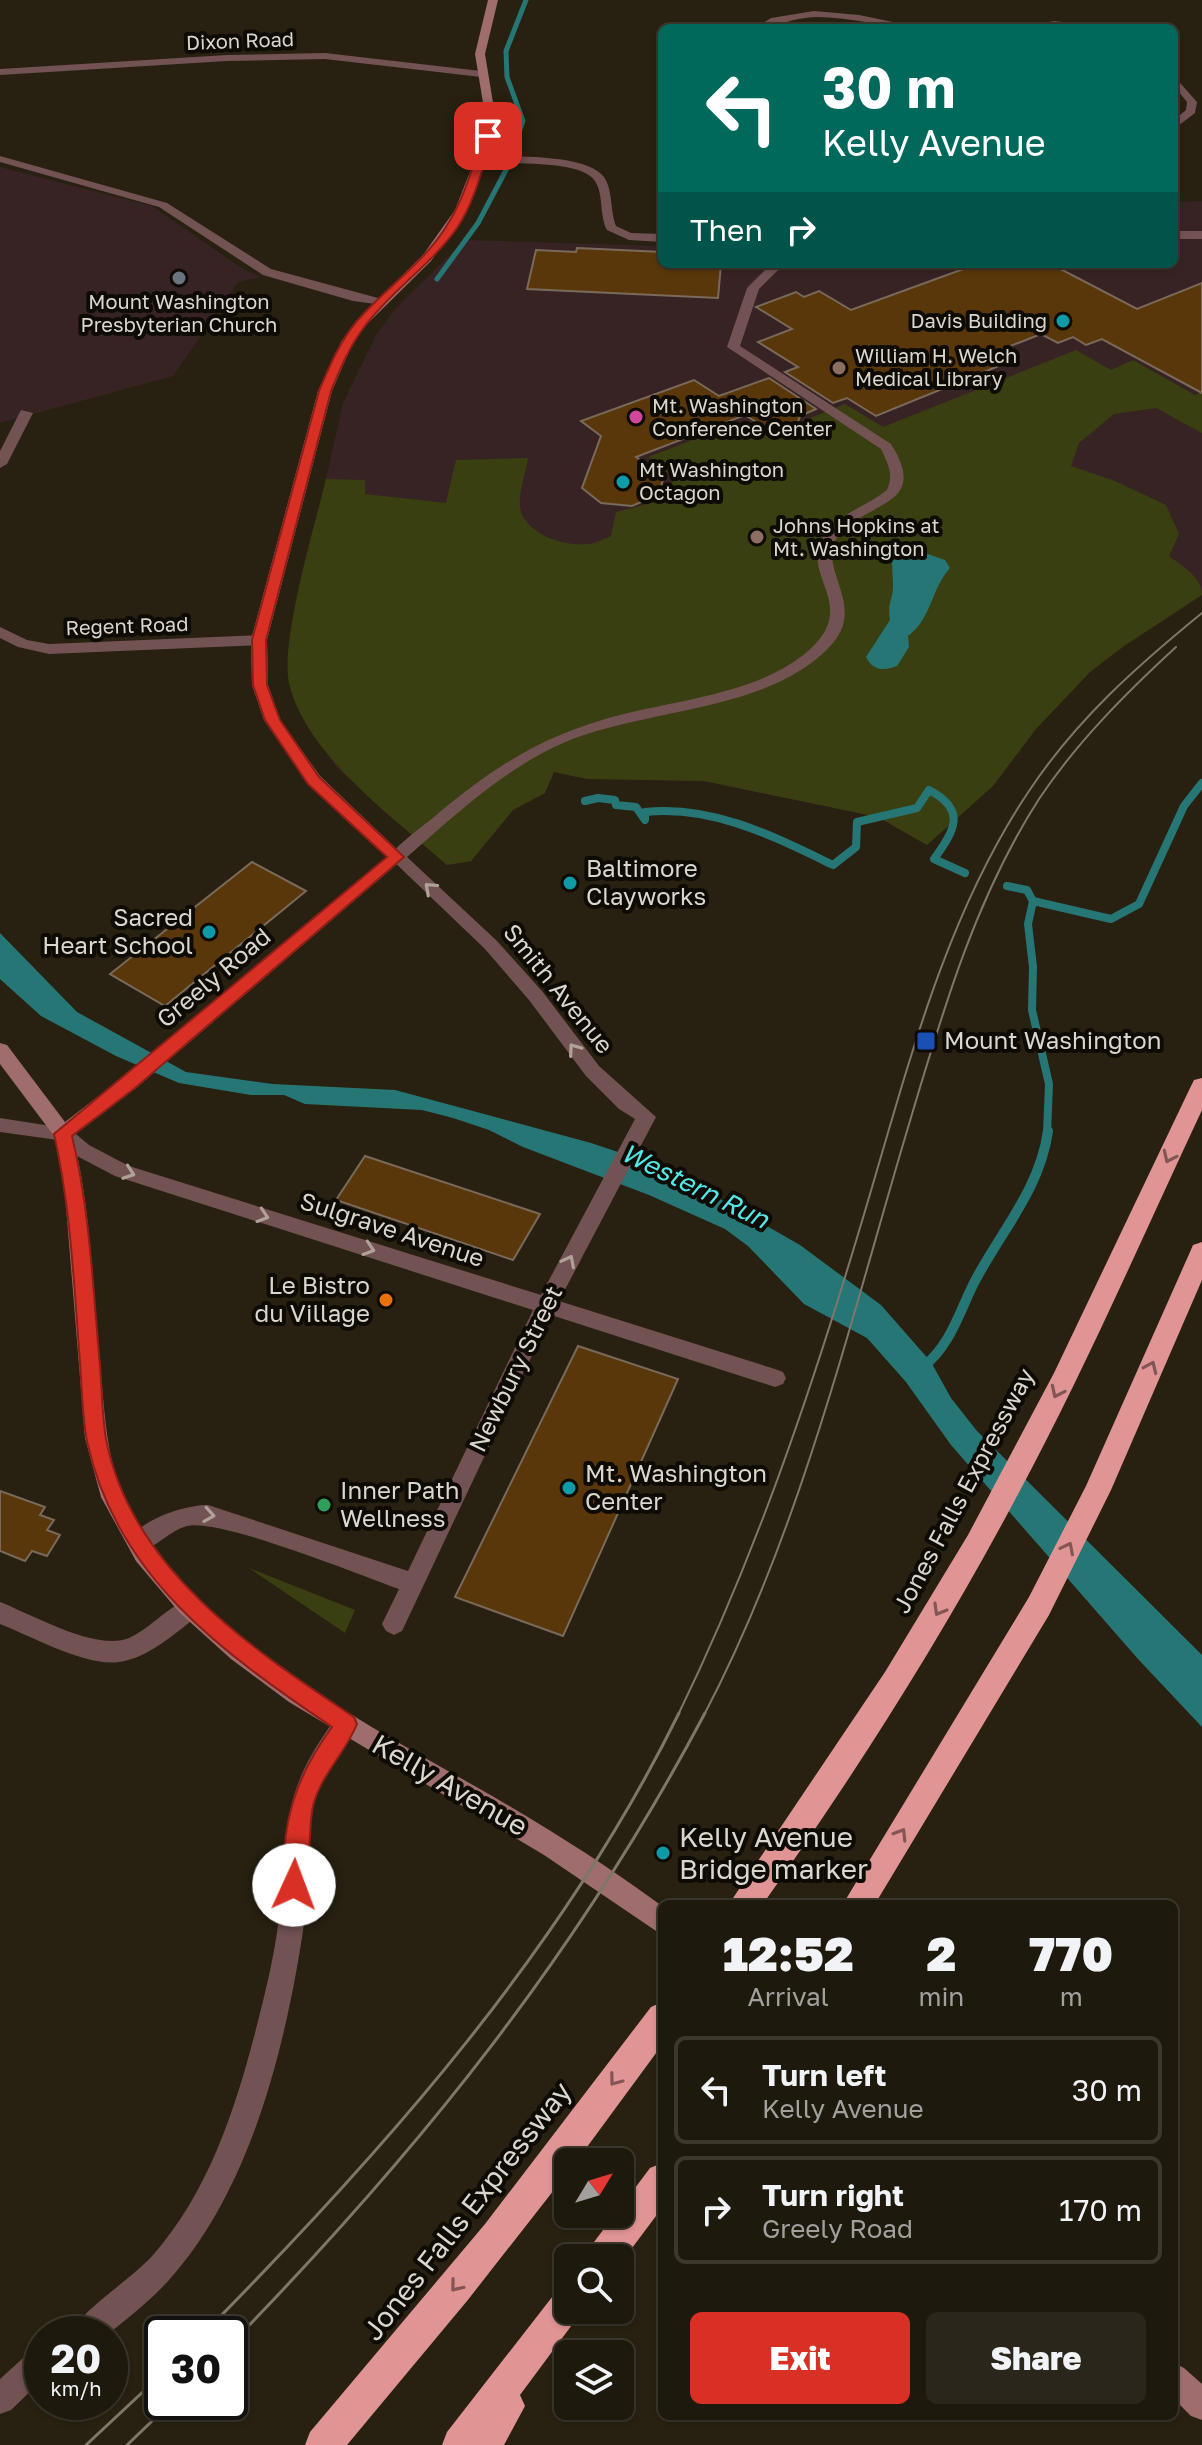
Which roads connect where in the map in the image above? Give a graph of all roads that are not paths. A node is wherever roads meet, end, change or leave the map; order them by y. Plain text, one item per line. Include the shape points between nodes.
1 (493, 0) edge
2 (768, 24) edge
3 (896, 24) edge
4 (0, 72) edge
5 (481, 74) junction
6 (1178, 84) edge
7 (1178, 122) edge
8 (0, 159) edge
9 (481, 159) junction
10 (1178, 235) edge
11 (1202, 235) edge
12 (658, 238) edge
13 (774, 268) edge
14 (383, 301) junction
15 (26, 413) dead end
16 (0, 464) edge
17 (0, 632) edge
18 (259, 640) junction
19 (397, 857) junction
20 (0, 1050) edge
21 (1202, 1086) edge
22 (646, 1117) joint
23 (0, 1125) edge
24 (63, 1134) junction
25 (1202, 1252) edge
26 (546, 1305) junction
27 (775, 1378) dead end
28 (139, 1543) junction
29 (413, 1583) junction
30 (191, 1608) junction
31 (0, 1613) edge
32 (394, 1624) dead end
33 (346, 1724) junction
34 (747, 1900) edge
35 (860, 1900) edge
36 (658, 1919) edge
37 (658, 2023) edge
38 (658, 2185) edge
39 (614, 2244) edge
40 (107, 2316) edge
41 (554, 2324) edge
42 (557, 2324) edge
43 (24, 2377) edge
44 (1178, 2382) edge
45 (0, 2399) edge
46 (1202, 2405) edge
47 (323, 2445) edge
48 (460, 2445) edge
49 (483, 2445) edge

1 - 5 main road, Smith Avenue via 480,54
2 - 3 street via 823,14
4 - 5 street, Dixon Road via 325,56
5 - 9 main road, Smith Avenue via 491,108
6 - 7 street via 1192,102 1191,111
8 - 14 street via 163,205 267,272
9 - 12 street via 591,170 601,181 611,228 629,236
9 - 14 main road, Smith Avenue via 454,224
10 - 11 street
13 - 19 street via 753,288 733,347 886,447 899,472 889,496 829,538 826,569 840,601 830,638 794,668 762,682 595,724 555,741 489,781
14 - 18 main road, Smith Avenue via 347,342 325,391
15 - 16 street
17 - 18 street, Regent Road via 49,649
18 - 19 main road, Smith Avenue via 260,685 272,720 293,754
22 -> 19 street, Smith Avenue via 609,1092 520,977
19 - 24 main road, Greely Road
20 - 24 main road, Kelly Avenue
21 -> 34 highway, Jones Falls Expressway via 979,1543 919,1645
26 -> 22 street, Newbury Street
23 - 24 street, Sulgrave Avenue
24 -> 26 street, Sulgrave Avenue via 122,1171
24 - 28 main road, Kelly Avenue via 74,1182 96,1438 112,1497
35 -> 25 highway via 1039,1606 1098,1490
26 - 27 street, Sulgrave Avenue
26 - 29 street, Newbury Street
28 -> 29 street via 179,1517 198,1512
28 - 30 main road, Kelly Avenue
29 - 32 street, Newbury Street
30 - 31 street via 116,1652
30 - 33 main road, Kelly Avenue
33 - 36 main road, Kelly Avenue via 538,1837
33 - 40 street via 317,1766 302,1803 283,1975 233,2143 206,2203 174,2253
37 -> 47 highway, Jones Falls Expressway via 505,2226
38 - 39 highway
41 - 48 highway
42 - 49 highway
43 - 45 street
44 - 46 main road

